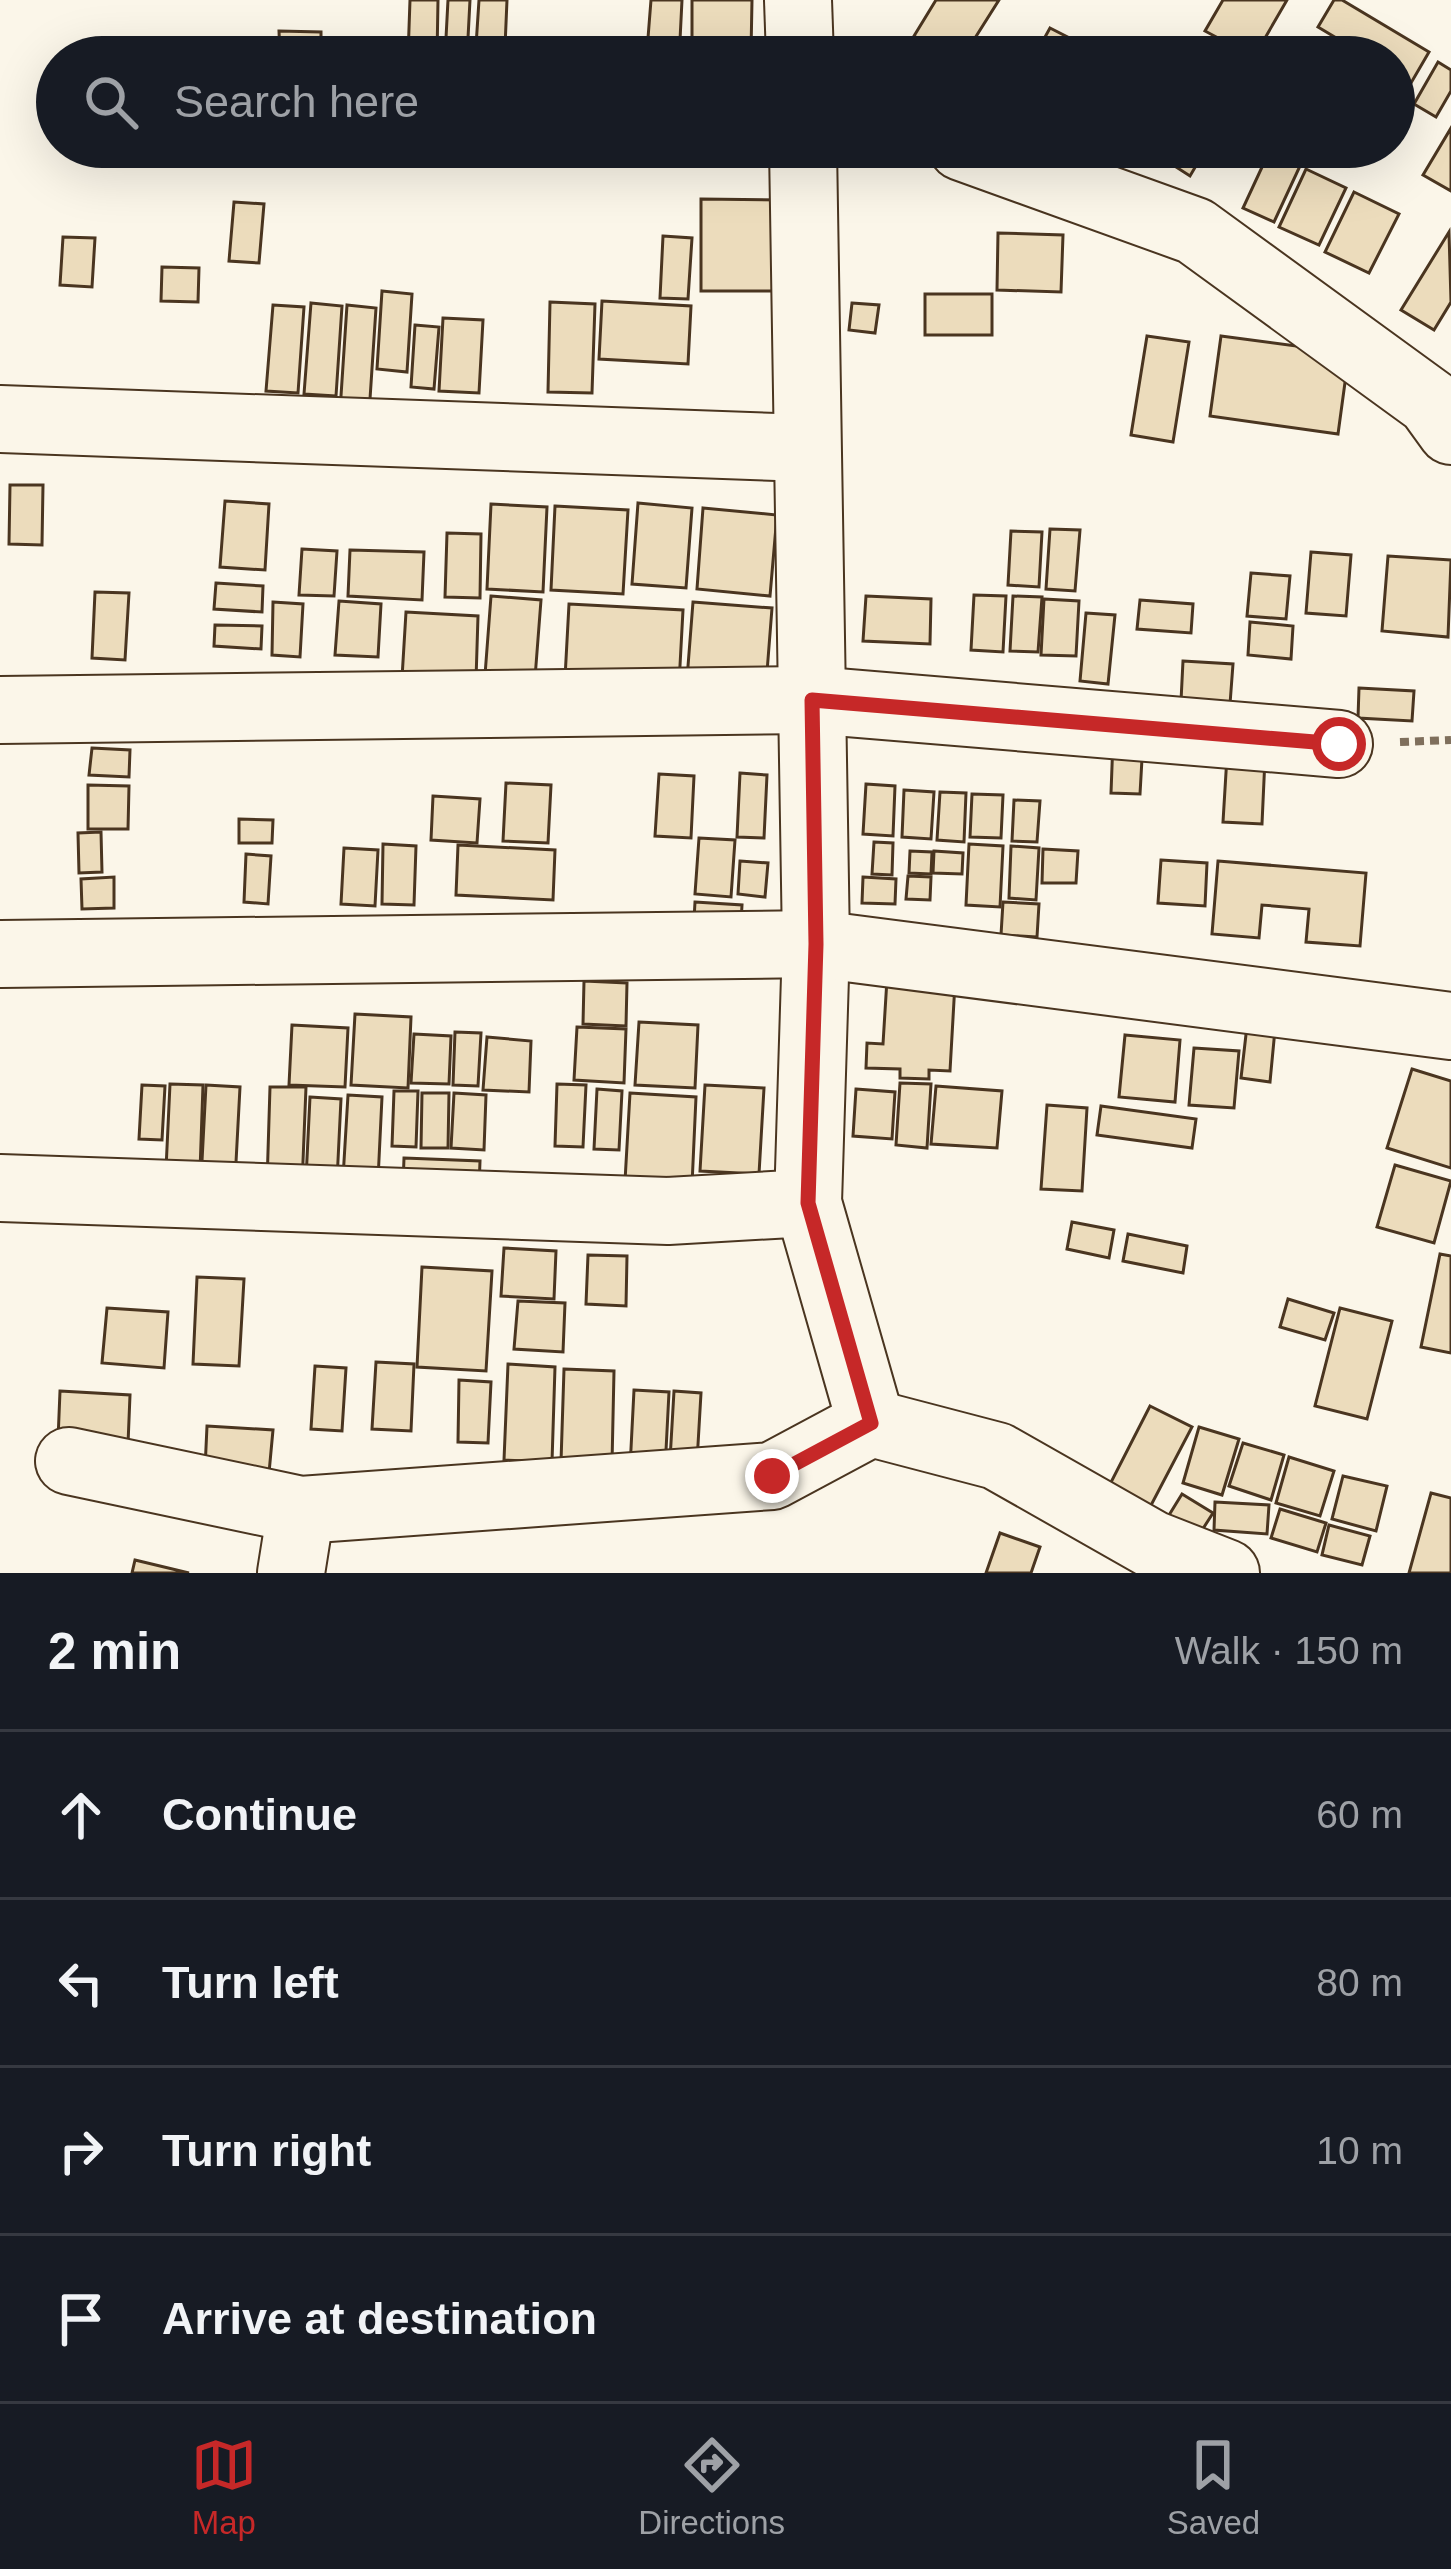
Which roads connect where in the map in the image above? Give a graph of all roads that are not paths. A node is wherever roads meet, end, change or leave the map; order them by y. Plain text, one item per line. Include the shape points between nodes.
1 (798, 0) edge
2 (799, 36) edge
3 (803, 168) edge
4 (1020, 168) edge
5 (0, 419) edge
6 (1451, 431) edge
7 (806, 448) junction
8 (812, 700) junction
9 (0, 710) edge
10 (1339, 744) dead end
11 (816, 944) junction
12 (1, 954) edge
13 (1451, 1025) edge
14 (0, 1188) edge
15 (808, 1203) junction
16 (871, 1423) junction
17 (69, 1461) dead end
18 (296, 1542) edge
19 (1226, 1573) edge

1 - 2 street
3 - 7 street
4 - 6 street via 1195,231 1430,402
5 - 7 street
7 - 8 street
8 - 9 street
8 - 10 street
8 - 11 street
11 - 12 street
11 - 13 street
11 - 15 street
14 - 15 street via 668,1211
15 - 16 street
16 - 18 street via 772,1476
16 - 19 street via 997,1456 1152,1544
17 - 18 street

